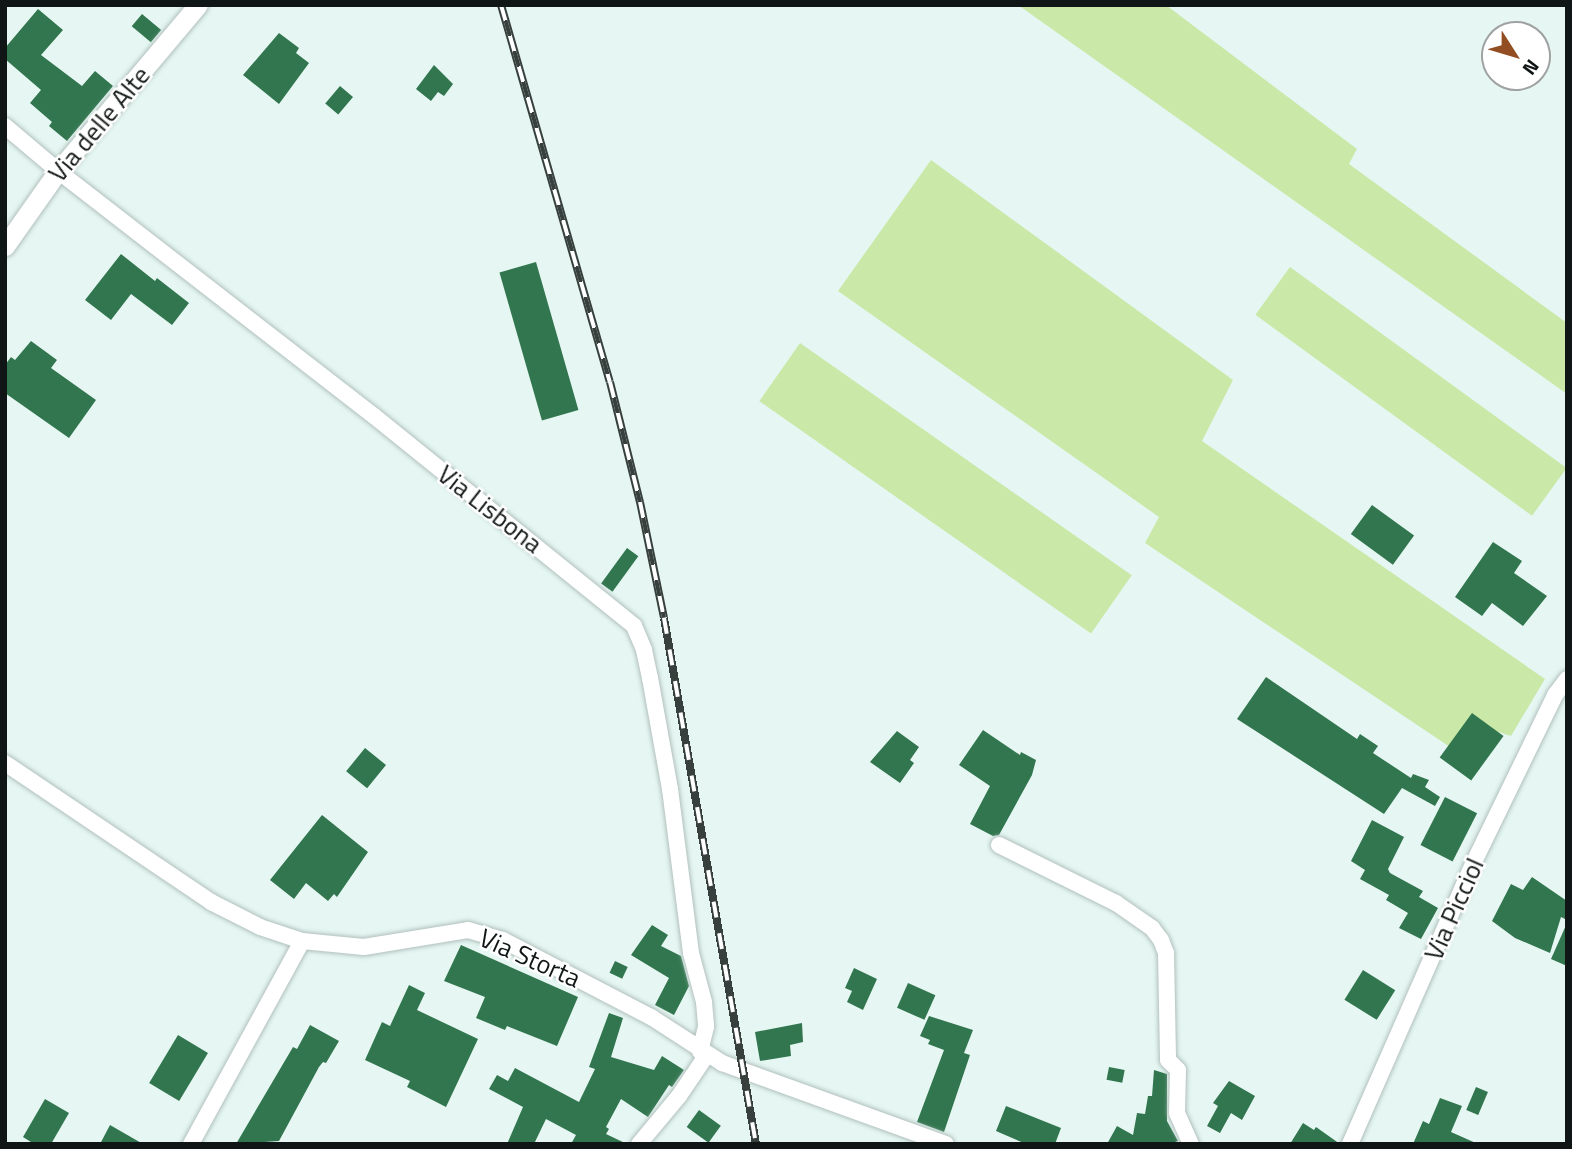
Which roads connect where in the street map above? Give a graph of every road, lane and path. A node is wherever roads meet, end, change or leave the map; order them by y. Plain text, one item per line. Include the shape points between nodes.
1 (198, 5) edge
2 (5, 127) edge
3 (58, 171) junction
4 (5, 246) edge
5 (1567, 679) edge
6 (5, 763) edge
7 (999, 845) dead end
8 (302, 941) junction
9 (703, 1053) junction
10 (191, 1144) edge
11 (639, 1144) edge
12 (946, 1144) edge
13 (1191, 1144) edge
14 (1350, 1144) edge

1 - 3 street, Via delle Alte
2 - 3 street, Via Lisbona
3 - 4 street, Via delle Alte
3 - 9 street, Via Lisbona via 634,626 645,650 670,789 691,953 704,1002
5 - 14 street, Via Picciol via 1473,864
6 - 8 street, Via Storta via 211,902 260,928
7 - 13 street via 1116,903 1152,928 1161,940 1166,953 1168,1060 1178,1070 1177,1113
8 - 9 street, Via Storta via 364,947 443,933 480,933 503,940 651,1017
8 - 10 street
9 - 11 street via 684,1090
9 - 12 street, Via Storta

